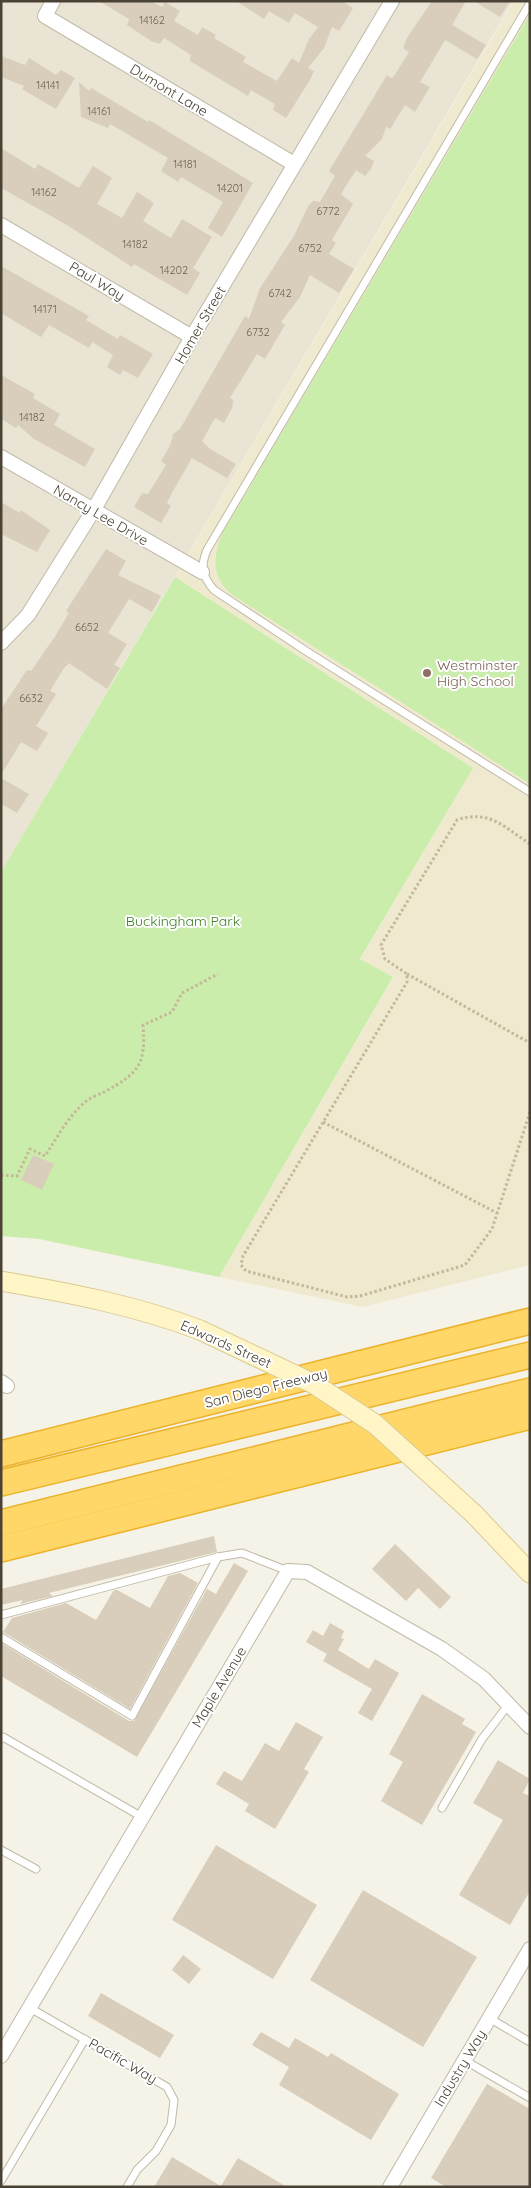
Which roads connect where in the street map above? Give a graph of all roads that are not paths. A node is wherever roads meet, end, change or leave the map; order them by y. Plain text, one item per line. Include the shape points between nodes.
1 (53, 1) edge
2 (392, 1) edge
3 (530, 3) edge
4 (294, 164) junction
5 (1, 225) edge
6 (192, 337) junction
7 (1, 457) edge
8 (93, 511) junction
9 (202, 572) junction
10 (1, 643) edge
11 (530, 792) edge
12 (1, 1281) edge
13 (530, 1321) edge
14 (530, 1355) edge
15 (530, 1391) edge
16 (530, 1416) edge
17 (1, 1454) edge
18 (1, 1483) edge
19 (1, 1523) edge
20 (1, 1549) edge
21 (218, 1557) junction
22 (288, 1571) junction
23 (530, 1573) edge
24 (1, 1615) edge
25 (1, 1637) edge
26 (509, 1704) junction
27 (530, 1728) edge
28 (2, 1737) edge
29 (442, 1808) dead end
30 (142, 1817) junction
31 (1, 1850) edge
32 (36, 1869) dead end
33 (530, 1949) edge
34 (525, 1966) edge
35 (30, 2008) junction
36 (489, 2018) junction
37 (85, 2040) junction
38 (530, 2042) edge
39 (1, 2056) edge
40 (464, 2060) junction
41 (530, 2098) edge
42 (1, 2181) edge
43 (127, 2187) edge
44 (390, 2187) edge

1 - 4 street, Dumont Lane via 45,16
2 - 4 street, Homer Street
3 - 9 lane via 206,550
4 - 6 street, Homer Street
5 - 6 street, Paul Way
6 - 8 street, Homer Street
7 - 8 street, Nancy Lee Drive
8 - 9 street, Nancy Lee Drive
8 - 10 street, Homer Street via 28,615
9 - 11 lane via 214,590 250,615
12 - 23 street, Edwards Street, bridge via 84,1295 153,1313 200,1330 314,1384 375,1424 474,1514
13 - 17 highway, San Diego Freeway
14 - 18 highway
15 - 19 highway
16 - 20 highway
21 - 22 lane via 242,1553
21 - 24 lane
21 - 25 lane via 132,1716
22 - 26 street via 307,1572 442,1649 484,1679
22 - 30 street, Maple Avenue
26 - 27 street
26 - 29 lane via 482,1739
28 - 30 lane
30 - 35 street, Maple Avenue
31 - 32 lane
33 - 34 street, Industry Way
34 - 36 street, Industry Way
35 - 37 lane, Pacific Way
35 - 39 street, Maple Avenue
36 - 38 lane
36 - 40 street, Industry Way
37 - 42 lane
37 - 43 lane, Pacific Way via 167,2086 174,2100 171,2125 156,2151 137,2170
40 - 41 lane
40 - 44 street, Industry Way

